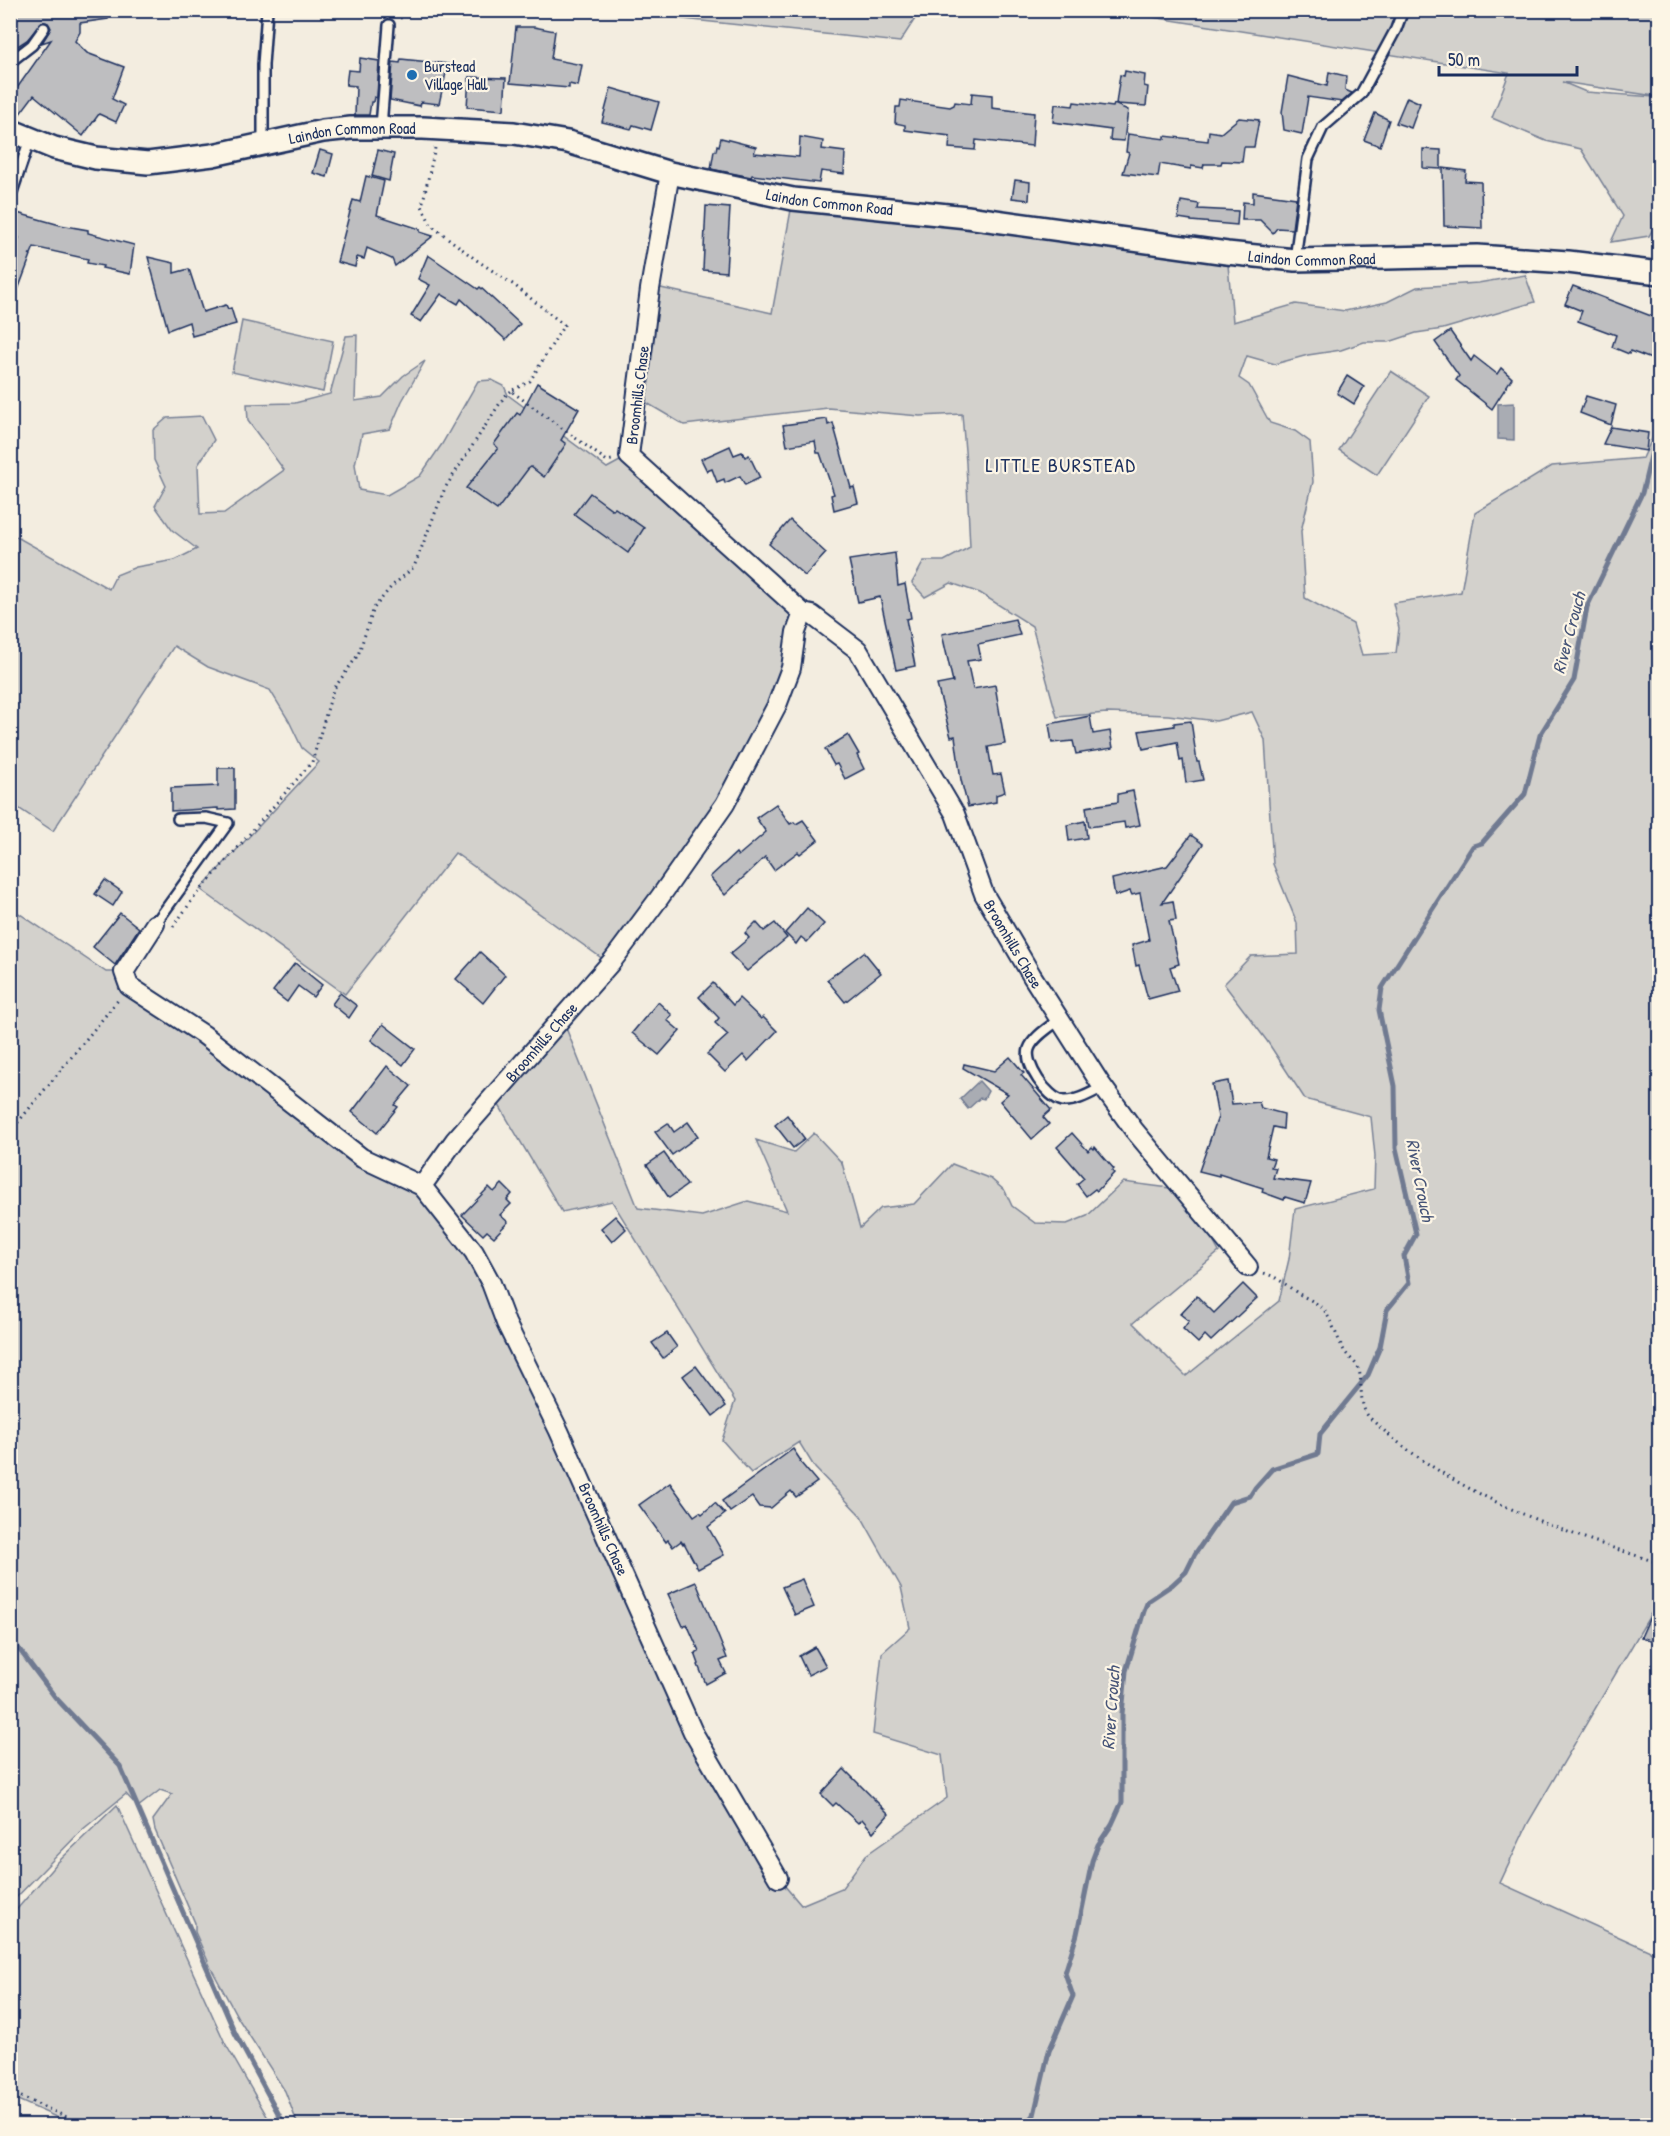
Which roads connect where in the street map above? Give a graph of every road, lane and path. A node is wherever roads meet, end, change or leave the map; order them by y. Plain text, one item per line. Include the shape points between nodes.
1 (267, 10) edge
2 (426, 10) edge
3 (1403, 10) edge
4 (389, 25) joint
5 (44, 28) dead end
6 (10, 62) edge
7 (381, 127) junction
8 (438, 129) junction
9 (10, 130) edge
10 (30, 140) junction
11 (263, 145) junction
12 (670, 173) junction
13 (11, 195) edge
14 (1295, 260) junction
15 (1659, 273) edge
16 (511, 391) junction
17 (629, 456) junction
18 (803, 613) junction
19 (178, 819) dead end
20 (164, 926) junction
21 (129, 986) junction
22 (1060, 1019) junction
23 (1103, 1087) junction
24 (10, 1132) edge
25 (422, 1186) junction
26 (1248, 1267) joint
27 (1659, 1558) edge
28 (1656, 1562) junction
29 (1659, 1570) edge
30 (778, 1878) dead end
31 (10, 2092) edge
32 (87, 2126) edge

1 - 11 lane
2 - 4 path
3 - 14 lane via 1361,94 1323,127 1308,159
4 - 7 lane
5 - 6 lane via 32,45
7 - 8 street, Laindon Common Road
7 - 11 street, Laindon Common Road via 323,131
8 - 12 street, Laindon Common Road via 514,133 568,142
8 - 16 path via 422,206 431,225 564,325 530,381
9 - 10 street, Laindon Common Road
10 - 11 street, Laindon Common Road via 96,158 148,163
10 - 13 lane
12 - 14 street, Laindon Common Road via 794,199 967,217
12 - 17 street, Broomhills Chase via 650,289
14 - 15 street, Laindon Common Road via 1477,256
16 - 17 path via 607,461
16 - 20 path via 445,488 414,567 374,608 358,655 333,690 312,762 193,899
17 - 18 street, Broomhills Chase
18 - 22 street, Broomhills Chase via 812,615 858,650 955,814 984,894
18 - 25 street, Broomhills Chase via 791,668 777,705 725,804 613,960 455,1140
19 - 20 lane via 206,818 228,823
20 - 21 street via 124,972
21 - 24 path
21 - 25 street, Broomhills Chase via 204,1035 362,1158
22 - 23 street, Broomhills Chase
22 - 23 lane via 1028,1050 1028,1060 1040,1082 1053,1096 1065,1101
23 - 26 street, Broomhills Chase
25 - 30 street, Broomhills Chase via 470,1245 491,1283 693,1732
26 - 28 path via 1275,1277 1323,1308 1359,1369 1368,1416 1413,1454 1470,1490 1507,1507
27 - 28 path
28 - 29 path
31 - 32 path

